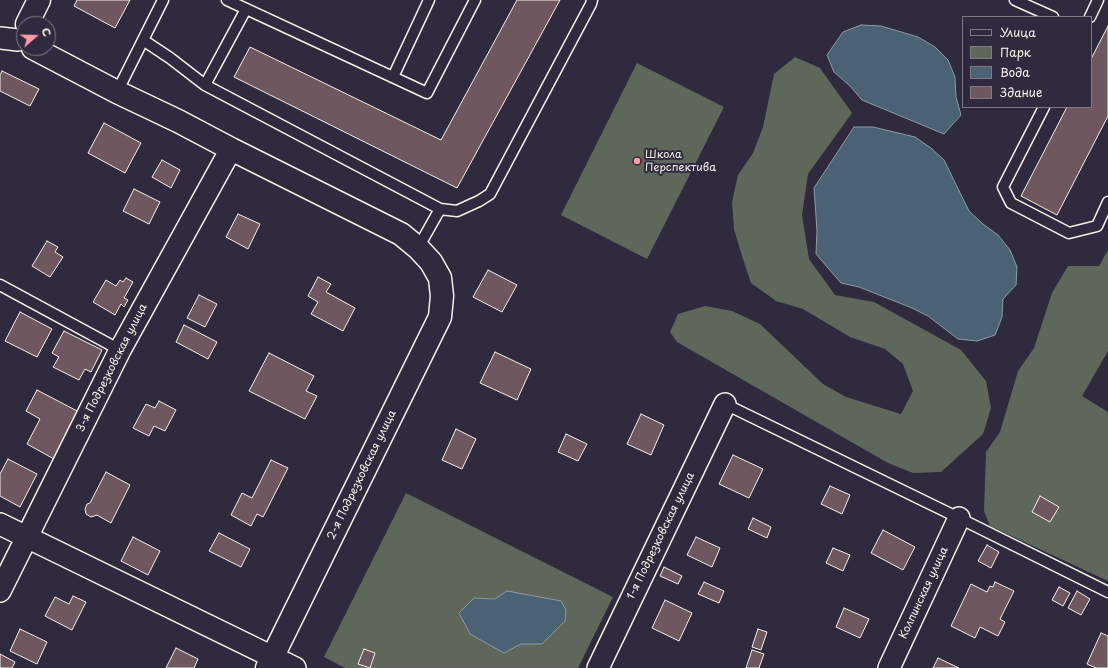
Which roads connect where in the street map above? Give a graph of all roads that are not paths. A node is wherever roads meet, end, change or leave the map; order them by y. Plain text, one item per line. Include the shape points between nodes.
1 (39, 0) edge
2 (163, 0) edge
3 (227, 0) edge
4 (429, 0) edge
5 (475, 0) edge
6 (592, 0) edge
7 (1015, 0) edge
8 (1098, 0) edge
9 (246, 9) junction
10 (31, 16) edge
11 (1051, 16) edge
12 (1090, 16) edge
13 (143, 40) junction
14 (54, 56) edge
15 (393, 77) junction
16 (205, 85) junction
17 (117, 92) junction
18 (1043, 108) edge
19 (231, 149) junction
20 (1108, 202) edge
21 (440, 209) junction
22 (418, 248) junction
23 (0, 285) edge
24 (120, 350) junction
25 (725, 404) joint
26 (959, 518) junction
27 (0, 524) edge
28 (27, 536) junction
29 (0, 591) edge
30 (1108, 592) edge
31 (270, 662) edge
32 (295, 668) edge
33 (598, 668) edge
34 (889, 668) edge

1 - 10 street
2 - 13 lane
3 - 9 lane
4 - 15 lane
5 - 15 lane via 428,93
6 - 21 lane via 490,194 457,210
7 - 11 lane
8 - 12 lane
9 - 15 lane
9 - 16 lane
13 - 16 lane
13 - 17 lane
14 - 17 street
16 - 21 lane
17 - 19 street
18 - 20 lane via 1003,187 1011,203 1069,233 1097,226
19 - 22 street via 401,234
19 - 24 street, 3-я Подрезковская улица
21 - 22 lane
22 - 31 street, 2-я Подрезковская улица via 440,278 440,317
23 - 24 lane
24 - 28 street, 3-я Подрезковская улица
25 - 26 lane
25 - 33 street, 1-я Подрезковская улица
26 - 30 lane
26 - 34 street, Колпинская улица
27 - 28 street
28 - 29 street, 3-я Подрезковская улица
28 - 31 street
31 - 32 street

